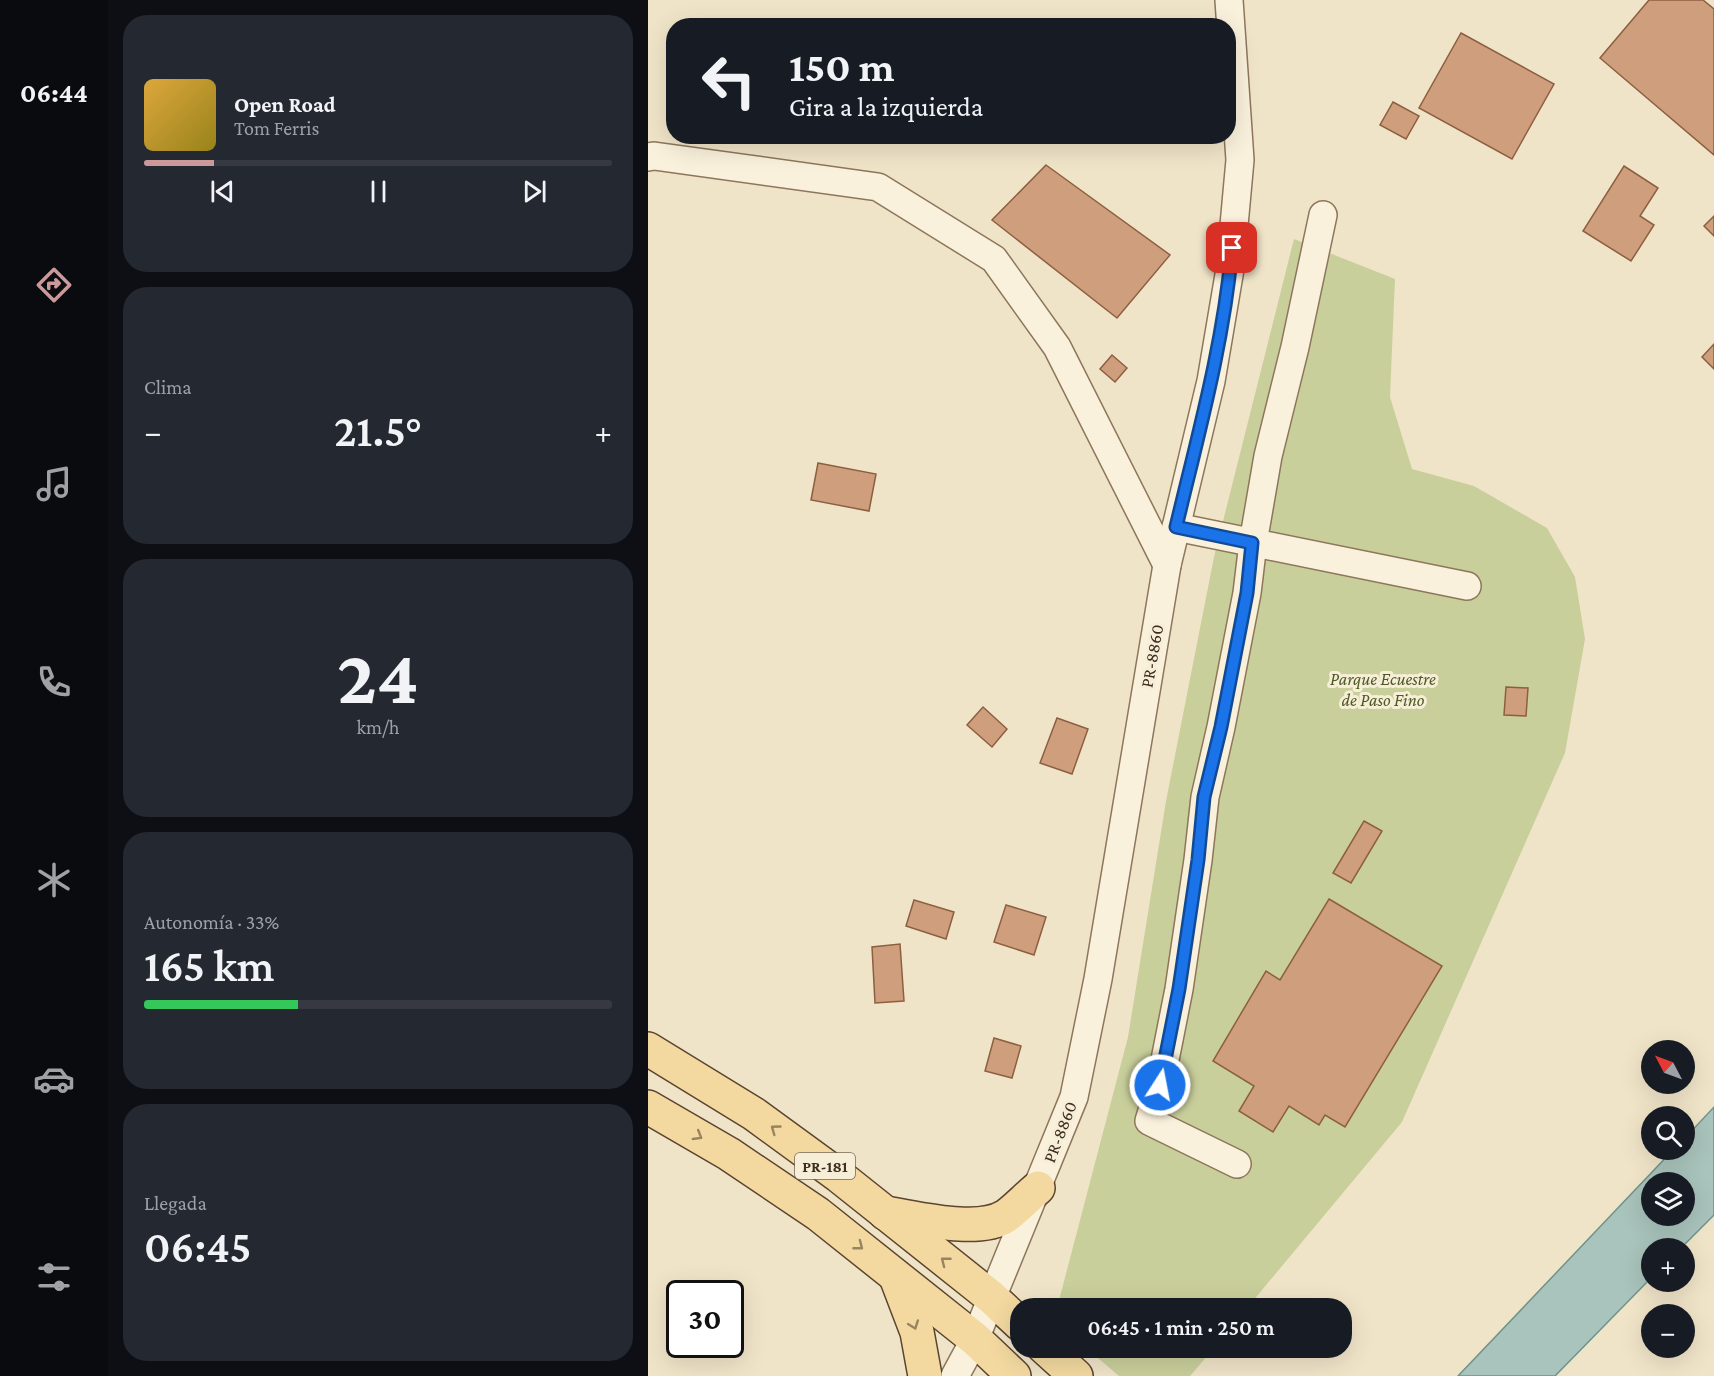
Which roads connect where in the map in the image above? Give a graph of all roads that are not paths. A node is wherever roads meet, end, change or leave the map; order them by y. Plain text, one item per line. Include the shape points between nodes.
1 (1229, 0) edge
2 (1230, 18) edge
3 (1236, 102) edge
4 (648, 157) edge
5 (1323, 215) dead end
6 (1176, 527) junction
7 (1252, 543) junction
8 (1167, 565) junction
9 (1467, 586) dead end
10 (648, 1049) edge
11 (648, 1107) edge
12 (1237, 1164) dead end
13 (1038, 1188) junction
14 (885, 1213) junction
15 (895, 1275) junction
16 (991, 1297) junction
17 (1010, 1315) edge
18 (975, 1339) junction
19 (1056, 1358) edge
20 (926, 1376) edge
21 (955, 1376) edge
22 (1014, 1376) edge
23 (1076, 1376) edge

1 - 2 street, PR-8860 / PR-8860
3 - 6 street, PR-8860 / PR-8860 via 1240,160 1230,269 1211,381
4 - 8 street via 878,187 994,259 1057,347
5 - 7 street
6 - 7 street
6 - 8 street, PR-8860 / PR-8860
7 - 9 street
7 - 12 street via 1247,593 1204,797 1179,989 1149,1121
8 - 13 street, PR-8860 / PR-8860 via 1098,979 1074,1097
14 -> 10 main road, PR-181 via 754,1114
11 -> 15 main road, PR-181 via 729,1154 818,1214
13 - 14 main road via 1006,1216 990,1223 971,1226
13 - 16 street, PR-8860 / PR-8860
16 -> 14 main road, PR-181
15 - 18 main road, PR-181
15 -> 20 main road via 917,1332
16 - 17 main road, PR-181
16 - 18 street, PR-8860
18 - 21 street, PR-8860
18 - 22 main road, PR-181
19 - 23 main road

